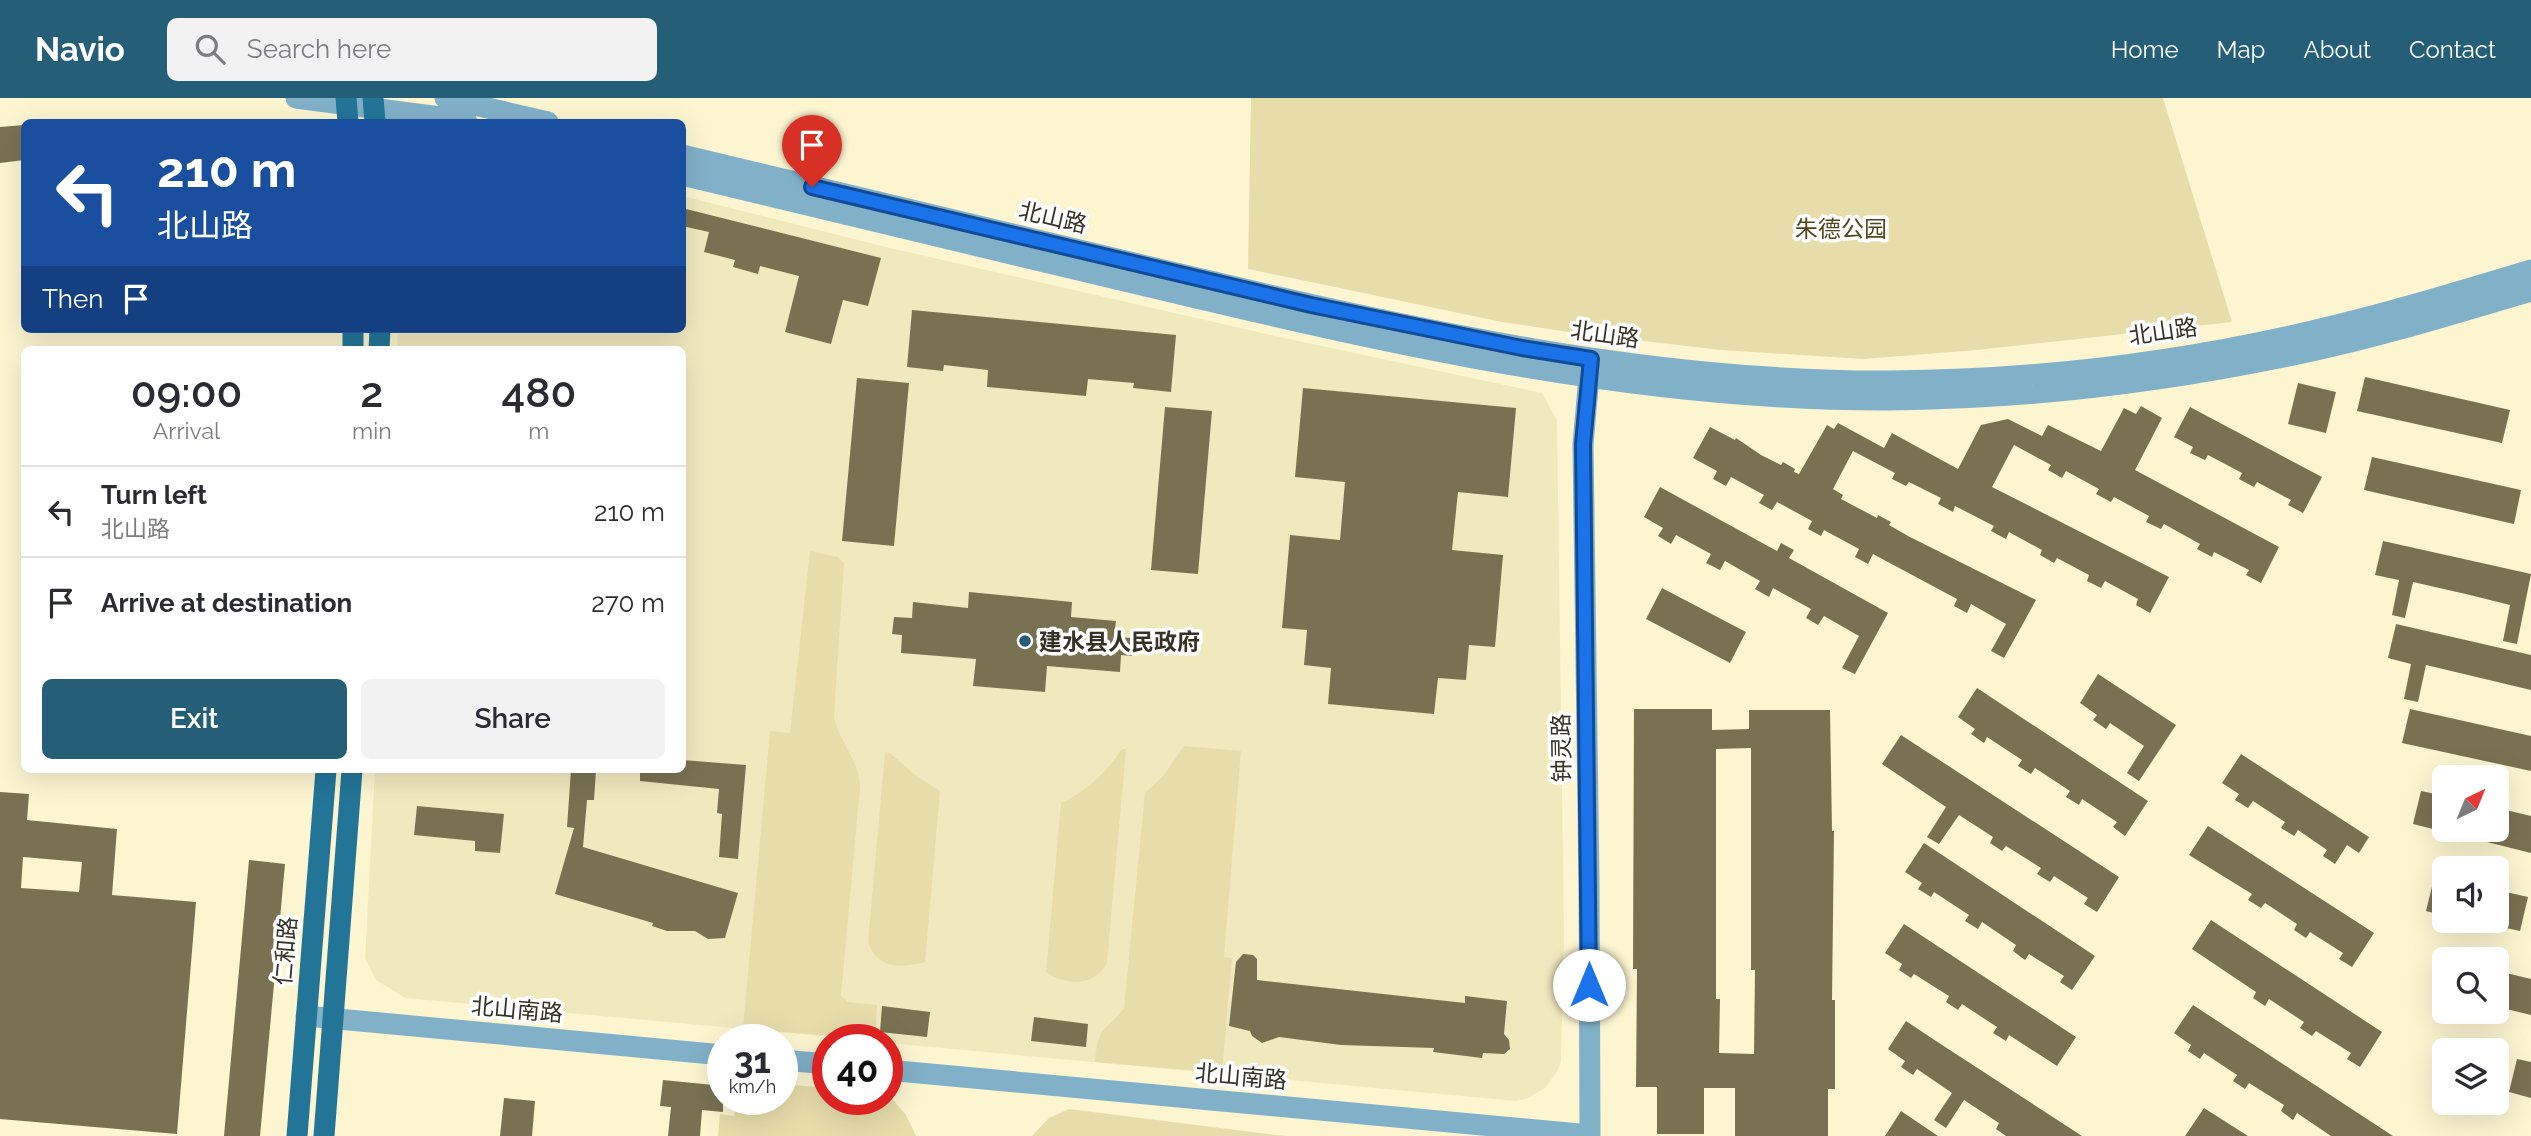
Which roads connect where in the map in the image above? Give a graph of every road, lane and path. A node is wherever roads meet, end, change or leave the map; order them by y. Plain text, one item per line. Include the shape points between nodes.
1 (296, 98) edge
2 (445, 98) edge
3 (347, 108) edge
4 (374, 109) edge
5 (446, 119) edge
6 (535, 119) edge
7 (686, 156) edge
8 (686, 176) edge
9 (2531, 270) edge
10 (2531, 290) edge
11 (1590, 369) junction
12 (326, 773) edge
13 (352, 773) edge
14 (306, 1016) junction
15 (333, 1019) junction
16 (707, 1054) edge
17 (903, 1071) edge
18 (1590, 1135) edge
19 (297, 1136) edge
20 (324, 1136) edge

1 - 3 street
2 - 6 street
3 - 4 street
4 - 5 street
7 - 11 street, 北山路 via 1311,305 1522,348
8 - 11 street, 北山路 via 1307,324 1519,367
9 - 11 street, 北山路 via 2311,331 2075,370 1888,381
10 - 11 street, 北山路 via 2315,350 2077,389 1888,400 1725,393
11 - 18 street, 钟灵路 via 1583,454
12 - 14 main road, 仁和路
13 - 15 main road
14 - 15 street, 北山南路
14 - 19 main road, 仁和路
15 - 16 street, 北山南路
15 - 20 main road
17 - 18 street, 北山南路

